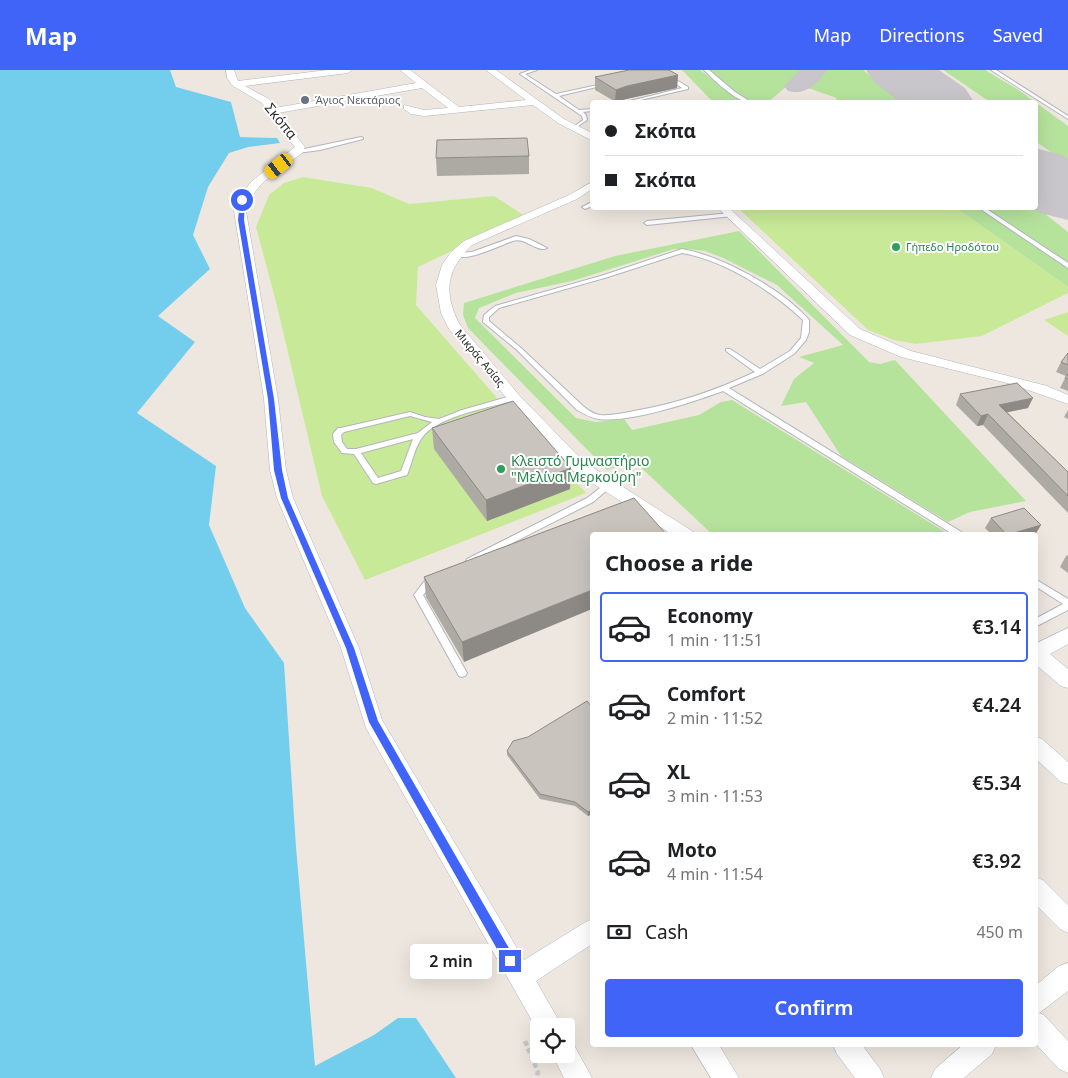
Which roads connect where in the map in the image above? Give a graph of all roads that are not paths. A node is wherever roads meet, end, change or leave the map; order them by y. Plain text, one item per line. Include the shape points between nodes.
1 (404, 70) edge
2 (490, 70) edge
3 (536, 70) edge
4 (706, 70) edge
5 (993, 70) edge
6 (664, 74) edge
7 (233, 77) edge
8 (350, 81) edge
9 (614, 83) edge
10 (421, 85) junction
11 (556, 96) junction
12 (636, 100) edge
13 (746, 100) edge
14 (536, 102) junction
15 (407, 107) dead end
16 (272, 110) junction
17 (457, 110) junction
18 (590, 110) edge
19 (578, 111) junction
20 (1068, 118) edge
21 (574, 128) junction
22 (590, 136) edge
23 (362, 138) dead end
24 (298, 151) junction
25 (590, 186) edge
26 (590, 205) edge
27 (585, 207) dead end
28 (985, 210) edge
29 (727, 211) edge
30 (647, 223) dead end
31 (544, 248) dead end
32 (455, 255) junction
33 (1068, 266) edge
34 (728, 350) dead end
35 (761, 373) junction
36 (724, 388) junction
37 (514, 398) junction
38 (1068, 400) edge
39 (440, 421) junction
40 (420, 435) junction
41 (356, 452) junction
42 (609, 484) junction
43 (681, 532) edge
44 (955, 532) edge
45 (459, 566) edge
46 (444, 574) edge
47 (1038, 584) edge
48 (1068, 604) edge
49 (1038, 621) edge
50 (1068, 635) edge
51 (1038, 651) edge
52 (1038, 655) edge
53 (462, 673) dead end
54 (1068, 680) edge
55 (1038, 748) edge
56 (1068, 775) edge
57 (1038, 891) edge
58 (1068, 921) edge
59 (590, 932) edge
60 (1068, 975) edge
61 (520, 977) junction
62 (1038, 1000) edge
63 (544, 1018) edge
64 (1038, 1027) edge
65 (705, 1047) edge
66 (848, 1047) edge
67 (981, 1047) edge
68 (1068, 1060) edge
69 (570, 1063) edge
70 (946, 1077) edge
71 (579, 1078) edge
72 (726, 1078) edge
73 (871, 1078) edge

1 - 10 street
2 - 14 street
3 - 11 lane via 522,74
4 - 13 lane
5 - 20 lane
6 - 12 lane via 686,88
7 - 8 street
7 - 16 street, Σκόπα via 261,97
8 - 10 street
8 - 16 street
9 - 11 lane
10 - 17 street
11 - 19 lane
14 - 17 street
14 - 21 street
15 - 17 street via 419,113
16 - 24 street, Σκόπα via 280,124 299,143
18 - 19 lane
19 - 21 lane via 585,120
21 - 22 street
23 - 24 lane
24 - 61 street, Σκόπα via 249,190 240,211 282,488 352,653 373,722
25 - 32 street, Μικράς Ασίας via 574,197 468,243
26 - 27 lane
28 - 33 lane
29 - 30 lane
29 - 38 street via 855,332 868,340 897,351 1018,380
31 - 32 lane via 516,238 473,254
32 - 37 street, Μικράς Ασίας via 448,265 442,286 446,313
34 - 35 lane
35 - 36 lane
35 - 36 lane via 798,348 804,340 806,320 750,279 689,251 672,253 498,307 486,316 486,322 589,415 632,414
36 - 44 lane
37 - 39 lane
37 - 42 street, Μικράς Ασίας via 578,466
39 - 40 lane
39 - 41 lane via 410,414 341,430 337,434 338,442 345,451
40 - 41 lane
40 - 41 lane via 404,472 376,481
42 - 43 street, Μικράς Ασίας
42 - 45 lane via 590,500
46 - 53 lane via 429,581 418,595
47 - 48 lane
48 - 49 lane
50 - 51 street
52 - 54 street
55 - 56 street
57 - 58 street
59 - 61 street
60 - 62 street
61 - 63 street, Σκόπα
64 - 68 street
65 - 72 street
66 - 73 street
67 - 70 street
69 - 71 street

